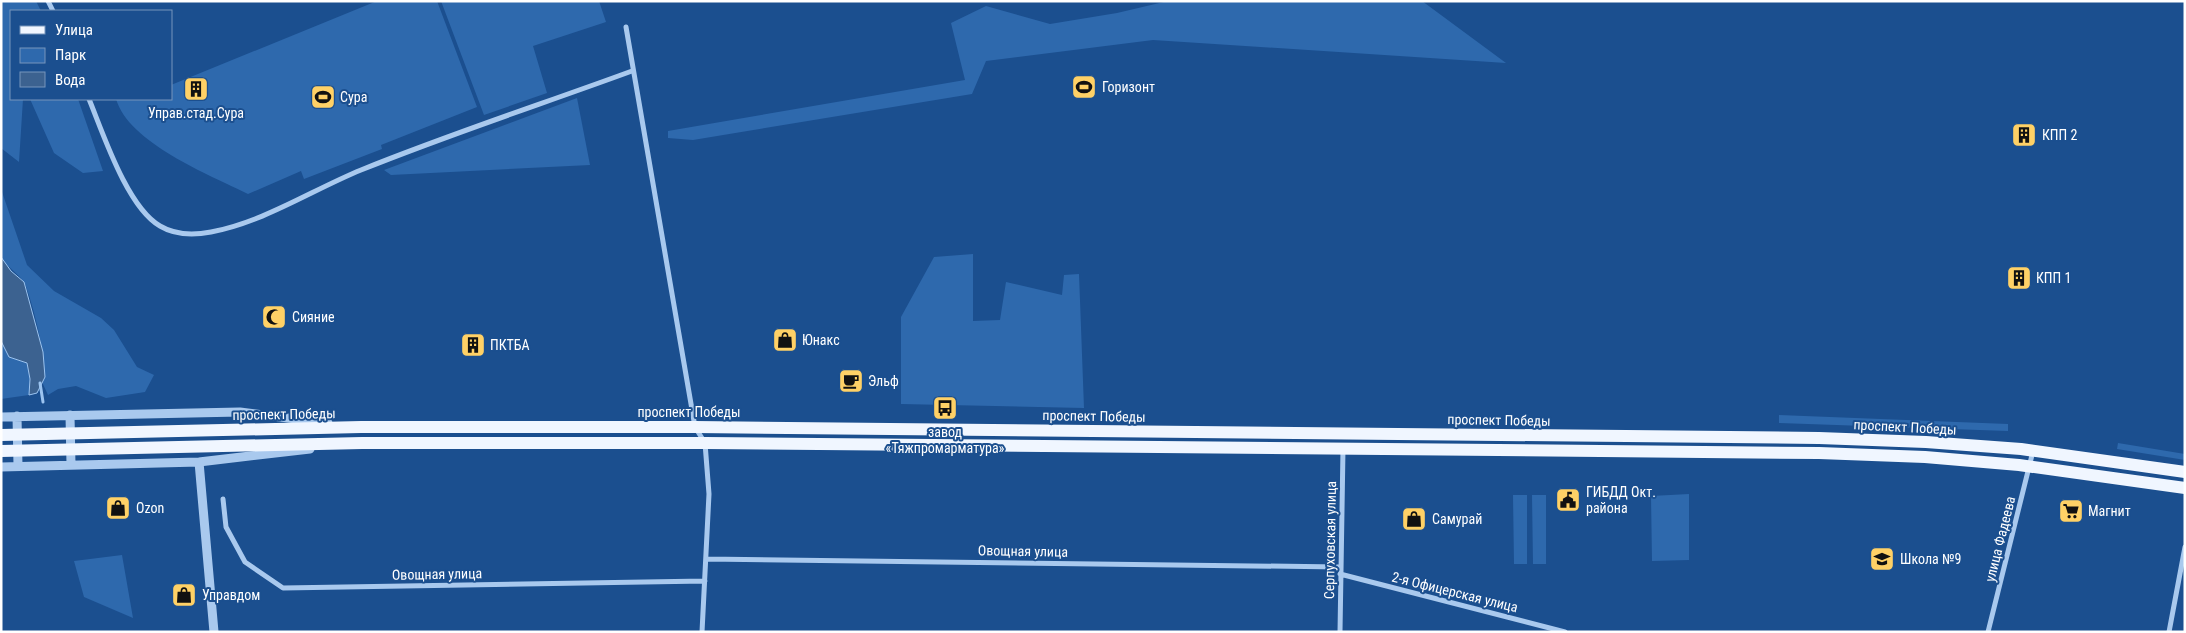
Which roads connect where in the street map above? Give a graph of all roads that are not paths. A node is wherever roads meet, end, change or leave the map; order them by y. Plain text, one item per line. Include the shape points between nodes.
1 (626, 27) dead end
2 (632, 71) junction
3 (89, 100) edge
4 (70, 415) junction
5 (17, 416) junction
6 (1, 417) edge
7 (361, 427) junction
8 (695, 427) junction
9 (4, 435) edge
10 (705, 442) junction
11 (362, 443) junction
12 (1343, 449) junction
13 (4, 451) edge
14 (2033, 451) junction
15 (199, 462) junction
16 (71, 465) junction
17 (18, 466) junction
18 (2030, 466) junction
19 (1, 467) edge
20 (2185, 472) edge
21 (2185, 488) edge
22 (223, 499) dead end
23 (2185, 547) edge
24 (706, 559) junction
25 (1340, 567) junction
26 (1340, 574) junction
27 (705, 581) junction
28 (214, 632) edge
29 (702, 632) edge
30 (1340, 632) edge
31 (1565, 632) edge
32 (1988, 632) edge
33 (2169, 632) edge

1 - 2 street
2 - 3 street via 361,170 235,226 185,234 160,226 141,210 116,164
2 - 8 street
4 - 5 street
4 - 7 street via 240,412
4 - 16 street
5 - 6 street
5 - 17 street
7 - 8 main road, проспект Победы
7 - 9 main road, проспект Победы
8 - 10 street
8 - 14 main road, проспект Победы via 1819,438
10 - 11 main road
10 - 12 main road
10 - 24 street via 708,494
11 - 13 main road
11 - 15 street
12 - 18 main road via 1819,454
12 - 25 street, Серпуховская улица
14 - 18 street, улица Фадеева
14 - 20 main road, проспект Победы
15 - 16 street
15 - 28 street
16 - 17 street
17 - 19 street
18 - 21 main road
18 - 32 street, улица Фадеева
22 - 27 street, Овощная улица via 226,528 245,562 283,588
23 - 33 street
24 - 25 street, Овощная улица
24 - 27 street
25 - 26 street, Серпуховская улица
26 - 30 street, Серпуховская улица
26 - 31 street, 2-я Офицерская улица
27 - 29 street

